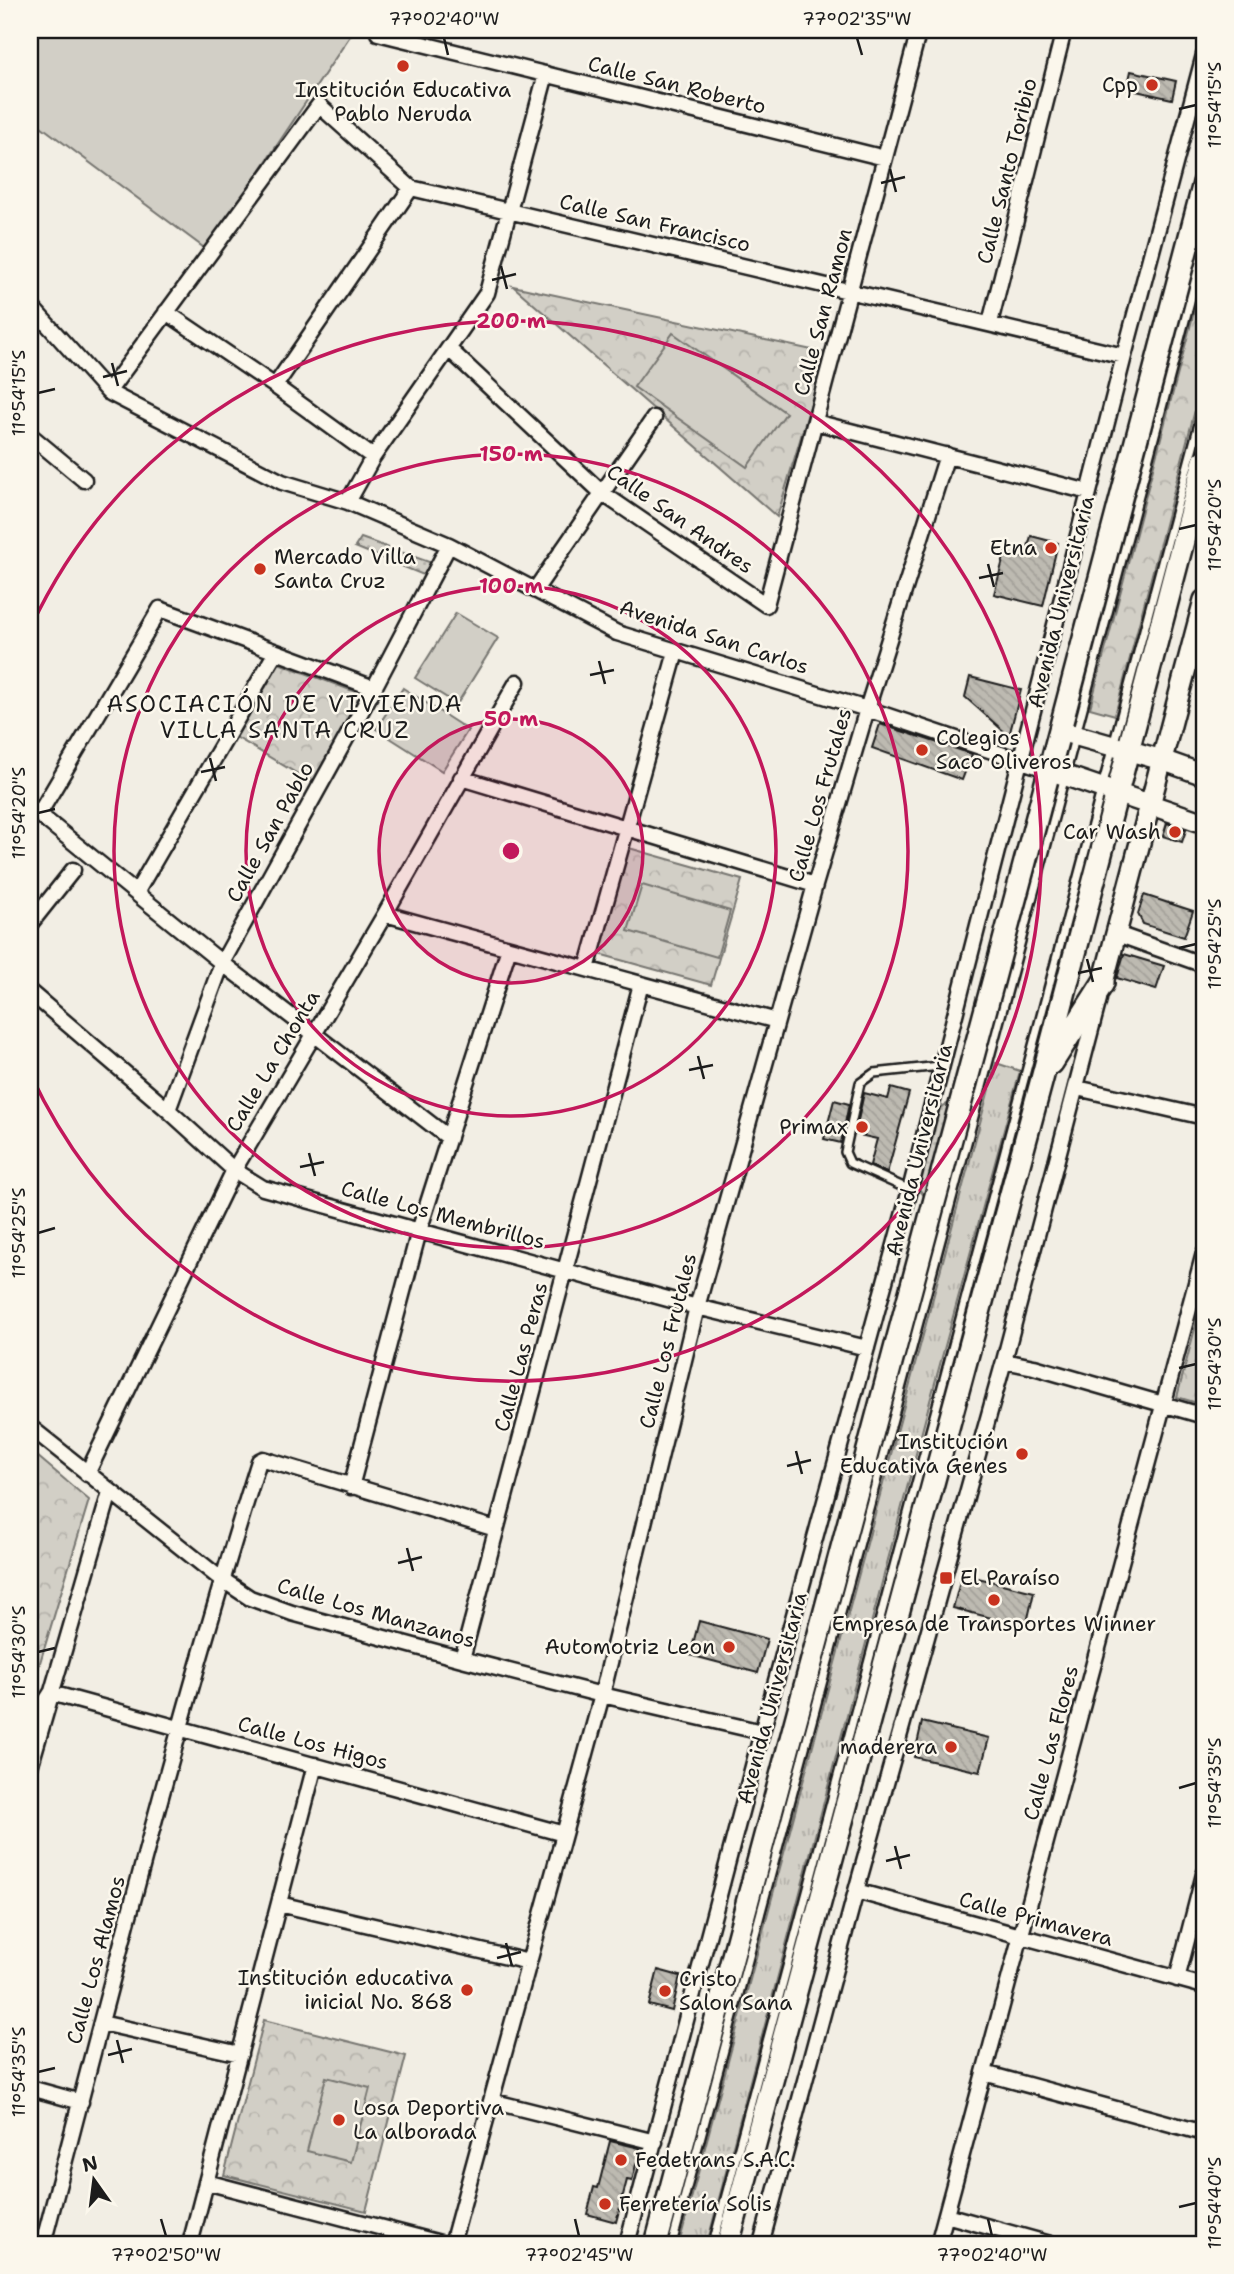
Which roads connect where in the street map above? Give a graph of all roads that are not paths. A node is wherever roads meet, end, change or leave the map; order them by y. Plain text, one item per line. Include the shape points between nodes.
1 (919, 30) edge
2 (1064, 30) edge
3 (378, 33) dead end
4 (1204, 55) edge
5 (546, 74) junction
6 (885, 158) junction
7 (1204, 183) edge
8 (411, 188) junction
9 (510, 211) junction
10 (1204, 248) edge
11 (850, 290) junction
12 (30, 305) edge
13 (166, 312) junction
14 (990, 323) junction
15 (449, 349) junction
16 (1124, 356) junction
17 (275, 386) junction
18 (108, 392) junction
19 (1204, 405) edge
20 (654, 418) dead end
21 (815, 422) junction
22 (30, 435) edge
23 (947, 456) junction
24 (373, 457) junction
25 (1204, 461) edge
26 (84, 480) dead end
27 (1089, 492) junction
28 (602, 493) junction
29 (348, 502) junction
30 (449, 545) junction
31 (535, 590) junction
32 (1204, 600) edge
33 (766, 605) joint
34 (1201, 625) edge
35 (276, 652) junction
36 (676, 652) junction
37 (517, 682) dead end
38 (374, 688) junction
39 (867, 709) junction
40 (1051, 729) junction
41 (1121, 749) junction
42 (1019, 760) junction
43 (1162, 760) junction
44 (1057, 773) junction
45 (1204, 775) edge
46 (461, 778) junction
47 (1110, 790) junction
48 (1151, 804) junction
49 (34, 811) edge
50 (1204, 823) edge
51 (628, 828) junction
52 (73, 870) dead end
53 (815, 885) junction
54 (136, 893) junction
55 (385, 914) junction
56 (30, 925) edge
57 (1117, 934) junction
58 (509, 948) junction
59 (222, 963) junction
60 (1204, 965) edge
61 (587, 969) junction
62 (1103, 983) junction
63 (641, 984) junction
64 (30, 992) edge
65 (777, 1021) junction
66 (313, 1034) junction
67 (940, 1066) junction
68 (1042, 1079) junction
69 (1077, 1088) junction
70 (168, 1110) junction
71 (1204, 1117) edge
72 (449, 1138) junction
73 (234, 1170) junction
74 (910, 1190) junction
75 (419, 1231) junction
76 (1204, 1253) edge
77 (566, 1269) junction
78 (697, 1307) junction
79 (867, 1348) junction
80 (1004, 1361) junction
81 (1164, 1405) junction
82 (1204, 1416) edge
83 (30, 1427) edge
84 (87, 1474) junction
85 (351, 1487) junction
86 (110, 1492) junction
87 (496, 1529) junction
88 (222, 1579) junction
89 (462, 1659) junction
90 (51, 1693) junction
91 (602, 1695) junction
92 (30, 1726) edge
93 (178, 1728) junction
94 (762, 1732) junction
95 (315, 1765) junction
96 (30, 1768) edge
97 (564, 1834) junction
98 (1204, 1874) edge
99 (856, 1891) junction
100 (279, 1904) junction
101 (1021, 1937) junction
102 (529, 1962) junction
103 (1177, 1979) junction
104 (1204, 1986) edge
105 (101, 2023) junction
106 (240, 2054) junction
107 (984, 2073) junction
108 (30, 2088) edge
109 (491, 2101) junction
110 (81, 2102) junction
111 (1204, 2133) edge
112 (655, 2142) junction
113 (206, 2182) junction
114 (946, 2215) junction
115 (30, 2235) edge
116 (44, 2242) edge
117 (190, 2244) edge
118 (444, 2244) edge
119 (452, 2244) edge
120 (627, 2244) edge
121 (656, 2244) edge
122 (672, 2244) edge
123 (713, 2244) edge
124 (728, 2244) edge
125 (761, 2244) edge
126 (938, 2244) edge
127 (1050, 2244) edge

1 - 6 street, Calle San Ramon
2 - 14 street, Calle Santo Toribio
3 - 5 street, Calle San Roberto
4 - 16 street, Avenida Universitaria
5 - 6 street, Calle San Roberto
5 - 9 street
6 - 11 street, Calle San Ramon
7 - 40 main road, Avenida Universitaria
8 - 9 street, Calle San Francisco
8 - 13 street via 319,105
8 - 17 street
9 - 11 street, Calle San Francisco
9 - 15 street via 487,293
10 - 40 lane
11 - 14 street, Calle San Francisco
11 - 21 street, Calle San Ramon
12 - 18 street, Avenida San Carlos
13 - 17 street
13 - 18 street
14 - 16 street, Calle San Francisco
15 - 24 street
15 - 28 street, Calle San Andres
16 - 27 street, Avenida Universitaria
17 - 24 street
18 - 29 street, Avenida San Carlos via 282,482
19 - 41 lane
20 - 28 street
21 - 23 street
21 - 33 street, Calle San Ramon
22 - 26 street
23 - 27 street
23 - 39 street, Calle Los Frutales
24 - 29 street
25 - 41 main road
27 - 40 street, Avenida Universitaria
28 - 31 street
28 - 33 street, Calle San Andres
29 - 30 street, Avenida San Carlos
30 - 31 street, Avenida San Carlos
30 - 38 street, Calle San Pablo
31 - 36 street, Avenida San Carlos via 617,633
32 - 34 street
34 - 43 street
35 - 38 street
35 - 49 street via 160,608
35 - 54 street
36 - 39 street, Avenida San Carlos
36 - 51 street
37 - 46 street, Calle La Chonta
38 - 59 street, Calle San Pablo
39 - 42 street, Avenida San Carlos
39 - 53 street, Calle Los Frutales
40 - 41 street
40 - 42 street, Avenida Universitaria
40 - 44 main road, Avenida Universitaria
41 - 43 street
41 - 47 main road
42 - 44 street, Avenida San Carlos
42 - 67 street, Avenida Universitaria
43 - 45 street
43 - 48 street
44 - 47 street, Avenida San Carlos
44 - 121 main road, Avenida Universitaria
44 - 122 lane
46 - 51 street
46 - 55 street, Calle La Chonta
47 - 48 street, Avenida San Carlos
47 - 68 main road
47 - 123 lane
48 - 50 street, Avenida San Carlos
48 - 57 street
49 - 54 street
51 - 53 street
51 - 61 street
52 - 56 street
53 - 65 street, Calle Los Frutales
54 - 59 street
55 - 58 street
55 - 66 street, Calle La Chonta
57 - 60 street
57 - 62 street
58 - 61 street
58 - 72 street
59 - 66 street
59 - 70 street, Calle San Pablo
61 - 63 street
62 - 68 main road
62 - 69 street
63 - 65 street
63 - 77 street, Calle Las Peras
64 - 70 street, Calle Los Membrillos
65 - 78 street, Calle Los Frutales
66 - 72 street
66 - 73 street, Calle La Chonta
67 - 74 street, Avenida Universitaria
67 - 74 lane via 874,1073 860,1083 845,1152 850,1163
68 - 124 main road
69 - 71 street
69 - 80 street
70 - 73 street, Calle Los Membrillos
72 - 75 street
73 - 75 street, Calle Los Membrillos via 263,1188
73 - 84 street, Calle La Chonta
74 - 79 street, Avenida Universitaria
75 - 77 street, Calle Los Membrillos
75 - 85 street
76 - 81 street, Calle Las Flores
77 - 78 street, Calle Los Membrillos
77 - 87 street, Calle Las Peras
78 - 79 street, Calle Los Membrillos
78 - 91 street, Calle Los Frutales
79 - 94 street, Avenida Universitaria
80 - 81 street
80 - 99 street
81 - 82 street
81 - 101 street, Calle Las Flores
83 - 84 street, Calle Los Manzanos
84 - 86 street, Calle Los Manzanos
85 - 87 street
85 - 88 street, Calle Los Alamos via 259,1461
86 - 88 street, Calle Los Manzanos
86 - 90 street
87 - 89 street, Calle Las Peras
88 - 89 street, Calle Los Manzanos via 250,1598 292,1613
88 - 93 street, Calle Los Alamos
89 - 91 street, Calle Los Manzanos
90 - 92 street
90 - 93 street, Calle Los Higos
90 - 96 street
91 - 94 street, Calle Los Manzanos
91 - 97 street, Calle Los Frutales
93 - 95 street, Calle Los Higos
93 - 105 street, Calle Los Alamos
94 - 112 street, Avenida Universitaria
95 - 97 street, Calle Los Higos
95 - 100 street
97 - 102 street, Calle Los Frutales
98 - 103 street
99 - 101 street, Calle Primavera
99 - 125 street
100 - 102 street
100 - 106 street
101 - 103 street, Calle Primavera
101 - 107 street, Calle Las Flores
102 - 109 street, Calle Los Frutales
103 - 104 street, Calle Primavera
105 - 106 street
105 - 110 street, Calle Los Alamos
106 - 113 street
107 - 111 street
107 - 114 street, Calle Las Flores
108 - 110 street
109 - 112 street
109 - 119 street, Calle Los Frutales
110 - 116 street, Calle Los Alamos
112 - 120 street, Avenida Universitaria
113 - 117 street
113 - 118 street
114 - 126 street, Calle Las Flores
114 - 127 street
115 - 116 street

